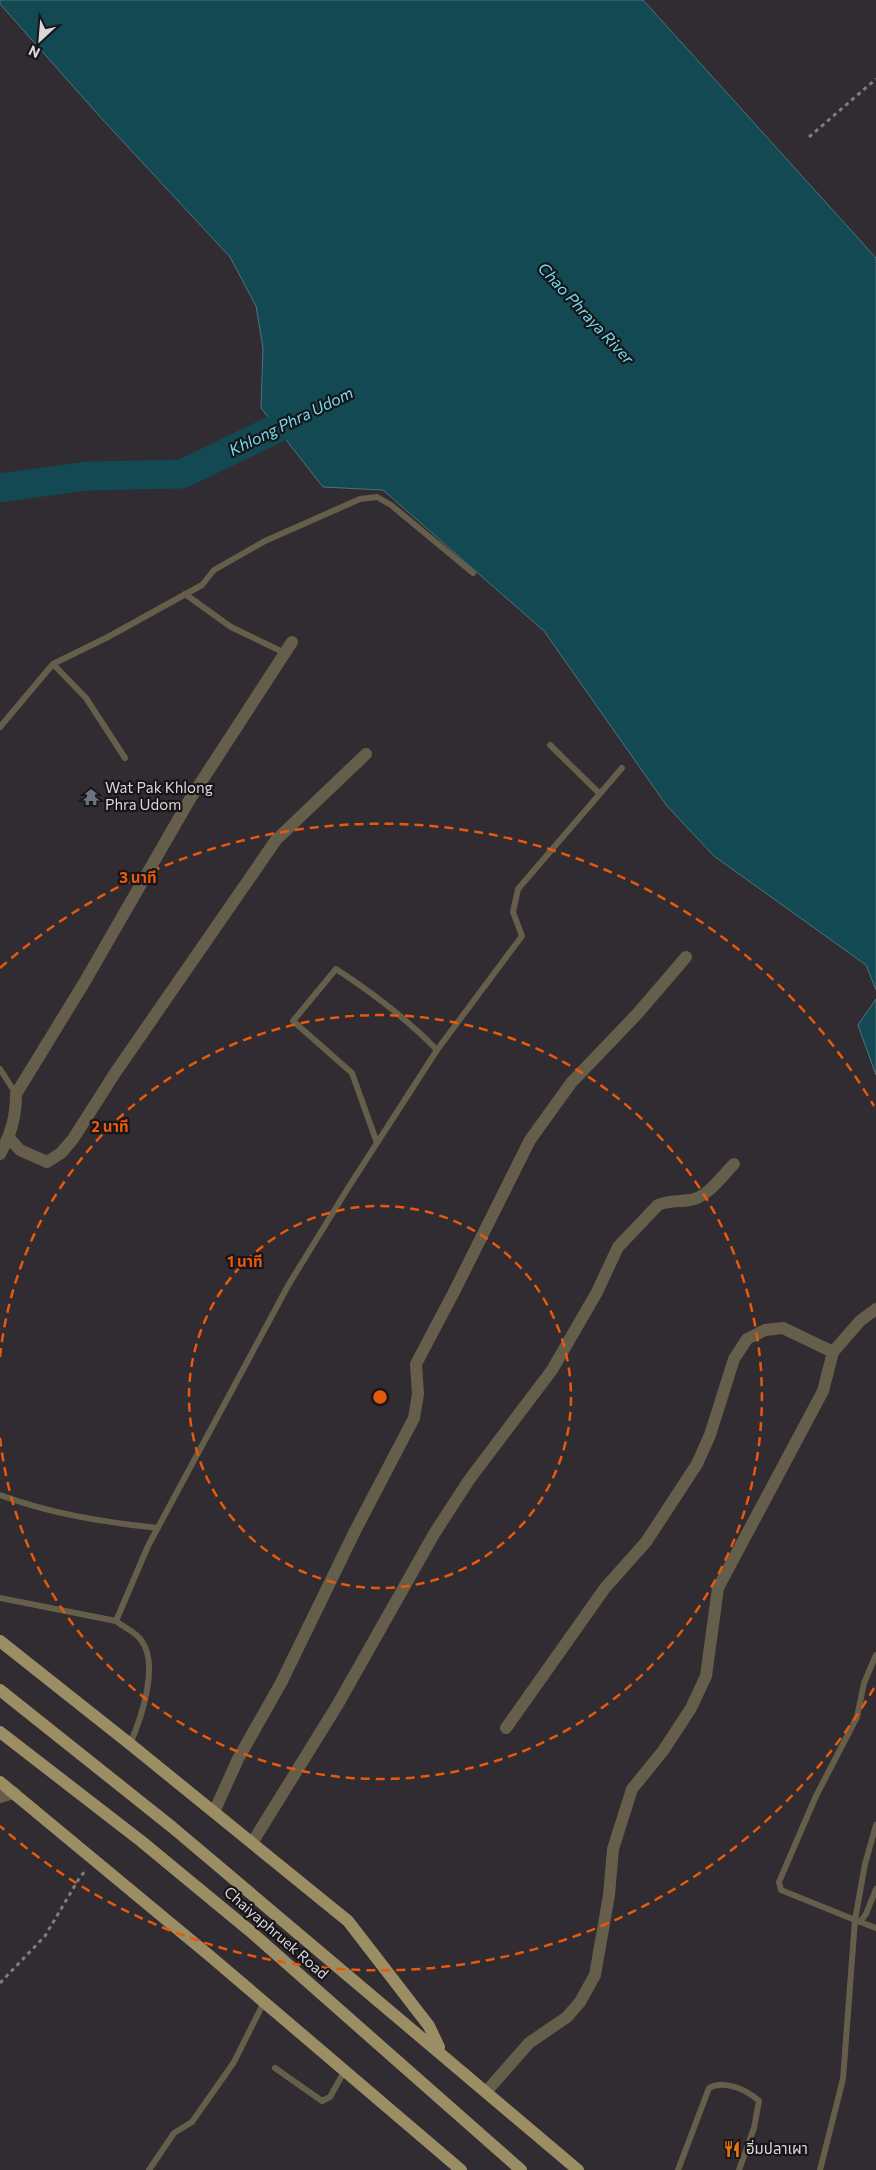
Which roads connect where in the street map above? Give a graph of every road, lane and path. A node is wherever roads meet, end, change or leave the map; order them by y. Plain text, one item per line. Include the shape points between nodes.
1 (876, 79) edge
2 (809, 137) dead end
3 (473, 573) dead end
4 (185, 594) junction
5 (289, 647) joint
6 (53, 664) junction
7 (0, 727) edge
8 (550, 745) dead end
9 (366, 754) dead end
10 (125, 758) dead end
11 (622, 768) dead end
12 (600, 794) junction
13 (686, 956) dead end
14 (437, 1050) junction
15 (0, 1068) edge
16 (16, 1094) junction
17 (9, 1138) junction
18 (377, 1143) junction
19 (0, 1154) edge
20 (734, 1164) dead end
21 (876, 1309) edge
22 (833, 1352) junction
23 (0, 1495) edge
24 (158, 1528) junction
25 (0, 1598) edge
26 (116, 1621) junction
27 (0, 1641) edge
28 (876, 1655) edge
29 (0, 1690) edge
30 (506, 1728) dead end
31 (0, 1732) edge
32 (130, 1744) junction
33 (0, 1782) edge
34 (14, 1793) junction
35 (0, 1797) edge
36 (214, 1812) junction
37 (876, 1825) edge
38 (252, 1843) junction
39 (96, 1861) junction
40 (876, 1889) edge
41 (858, 1921) junction
42 (876, 1928) edge
43 (0, 1983) edge
44 (264, 2002) junction
45 (441, 2052) junction
46 (274, 2068) dead end
47 (345, 2070) junction
48 (486, 2092) junction
49 (519, 2168) edge
50 (149, 2170) edge
51 (461, 2170) edge
52 (578, 2170) edge
53 (678, 2170) edge
54 (739, 2170) edge
55 (820, 2170) edge

1 - 2 path
3 - 4 lane via 391,505 374,497 360,498 265,541 214,570 202,585
4 - 5 lane via 231,627
4 - 6 lane
5 - 16 street via 190,798 89,975
6 - 7 lane
6 - 10 lane via 86,698
8 - 12 lane
9 - 17 street via 276,840 61,1153 46,1162 20,1150
11 - 12 lane
12 - 14 lane via 518,889 513,912 522,936
13 - 36 street via 638,1013 571,1083 530,1140 416,1364 418,1394 414,1418 281,1683 238,1759
14 - 18 lane
14 - 18 lane via 377,995 336,969 293,1021 352,1073
15 - 16 lane
16 - 17 street via 16,1114
17 - 19 street
18 - 24 lane via 289,1284
20 - 38 street via 692,1200 667,1201 658,1205 618,1247 552,1370 469,1480 434,1534 328,1720
21 - 22 street via 860,1321
22 - 30 street via 783,1328 765,1330 747,1340 734,1359 710,1435 697,1464 646,1542 605,1588
22 - 48 street via 823,1391 718,1588 706,1676 692,1708 632,1789 622,1813 613,1849 609,1895 595,1975 567,2017 529,2042
23 - 24 lane via 89,1520
24 - 26 lane
25 - 26 lane
26 - 32 lane via 141,1640 147,1657 148,1683 142,1717
27 - 32 main road, Chaiyaphruek Road
28 - 41 lane via 864,1684 857,1716 816,1796 779,1882 782,1890
29 - 45 main road, Chaiyaphruek Road via 172,1827
31 - 49 main road, Chaiyaphruek Road via 141,1841 250,1931
32 - 36 main road, Chaiyaphruek Road
33 - 34 main road
34 - 35 street
34 - 39 main road
36 - 38 main road, Chaiyaphruek Road
37 - 41 lane via 865,1864
38 - 45 main road, Chaiyaphruek Road via 348,1921 429,2026
39 - 43 path via 80,1877 45,1936
39 - 44 main road
40 - 41 lane via 866,1914
41 - 42 lane
41 - 55 lane via 843,2079
44 - 47 main road
44 - 50 lane via 234,2062 192,2122 174,2133
45 - 48 main road, Chaiyaphruek Road
46 - 47 lane via 322,2102 330,2097
47 - 51 main road
48 - 52 main road, Chaiyaphruek Road
53 - 54 lane via 709,2088 718,2084 735,2087 759,2101 754,2128

